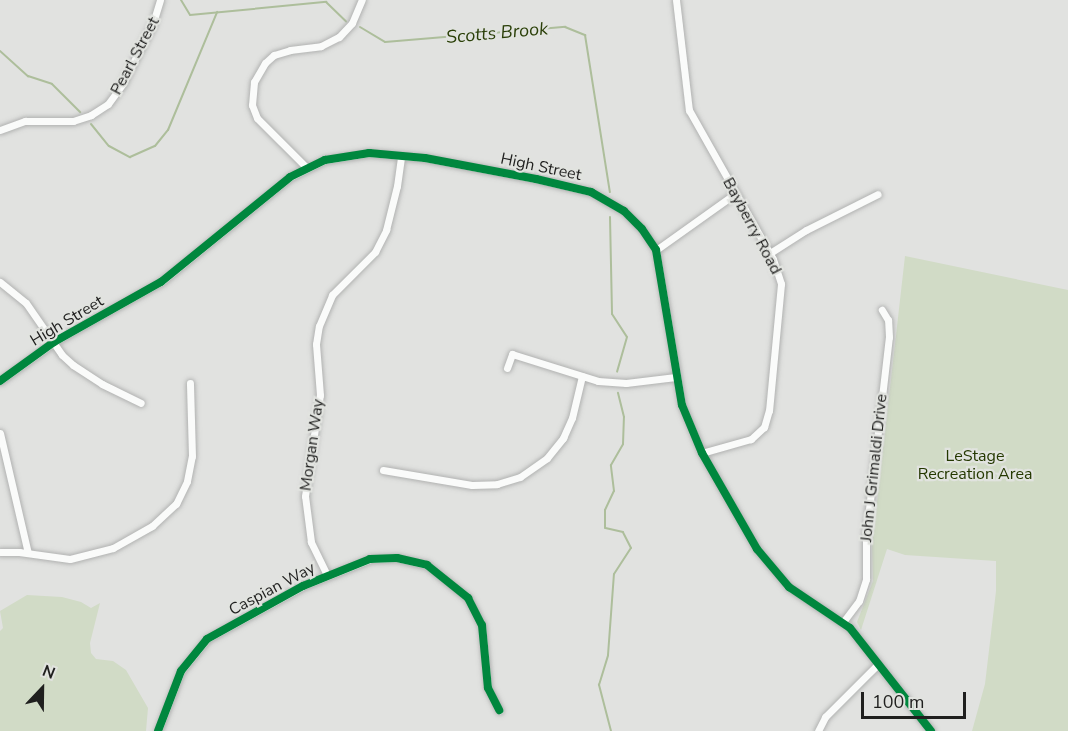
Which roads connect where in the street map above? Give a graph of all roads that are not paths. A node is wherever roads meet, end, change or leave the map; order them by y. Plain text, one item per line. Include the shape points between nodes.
1 (160, 0) edge
2 (362, 0) edge
3 (676, 0) edge
4 (0, 130) edge
5 (401, 156) junction
6 (306, 167) junction
7 (736, 193) junction
8 (878, 194) dead end
9 (656, 250) junction
10 (770, 253) junction
11 (0, 282) edge
12 (882, 310) dead end
13 (54, 342) junction
14 (507, 368) dead end
15 (582, 376) junction
16 (676, 377) junction
17 (0, 381) edge
18 (190, 383) dead end
19 (141, 403) dead end
20 (0, 433) edge
21 (702, 453) junction
22 (383, 470) dead end
23 (0, 552) edge
24 (28, 553) junction
25 (327, 575) junction
26 (843, 622) junction
27 (878, 663) junction
28 (499, 710) dead end
29 (158, 731) edge
30 (818, 731) edge
31 (931, 731) edge

1 - 4 street, Pearl Street via 157,15 128,73 108,104 73,122 32,120
2 - 6 street via 352,23 339,37 321,46 274,55 254,82 252,105 256,118
3 - 7 street, Bayberry Road via 689,110
5 - 6 street, High Street via 348,155
5 - 9 street, High Street via 442,160 591,192 629,215
5 - 25 street, Morgan Way via 386,230 375,252 332,295 319,326 316,344 320,395 305,496 311,542
6 - 13 street, High Street via 161,282
7 - 9 street
7 - 10 street, Bayberry Road
8 - 10 street
9 - 16 street, High Street
10 - 21 street, Bayberry Road via 781,284 767,418 758,435 751,439
11 - 13 street via 26,303
12 - 26 street, John J Grimaldi Drive via 888,320 889,337 866,540 866,579 862,595
13 - 17 street, High Street
13 - 19 street via 62,355 87,376
14 - 15 street via 512,354
15 - 16 street via 618,383
15 - 22 street via 563,438 547,458 520,477 480,486
16 - 21 street, High Street via 682,405
18 - 24 street via 192,456 187,481 176,504 152,526 113,548 70,559
20 - 24 street
21 - 26 street, High Street via 772,570 789,587
23 - 24 street
25 - 28 street, Caspian Way via 370,559 397,558 427,566 447,579 468,598 482,625 488,688
25 - 29 street, Caspian Way via 207,639 181,671
26 - 27 street, High Street
27 - 30 street via 825,717
27 - 31 street, High Street

